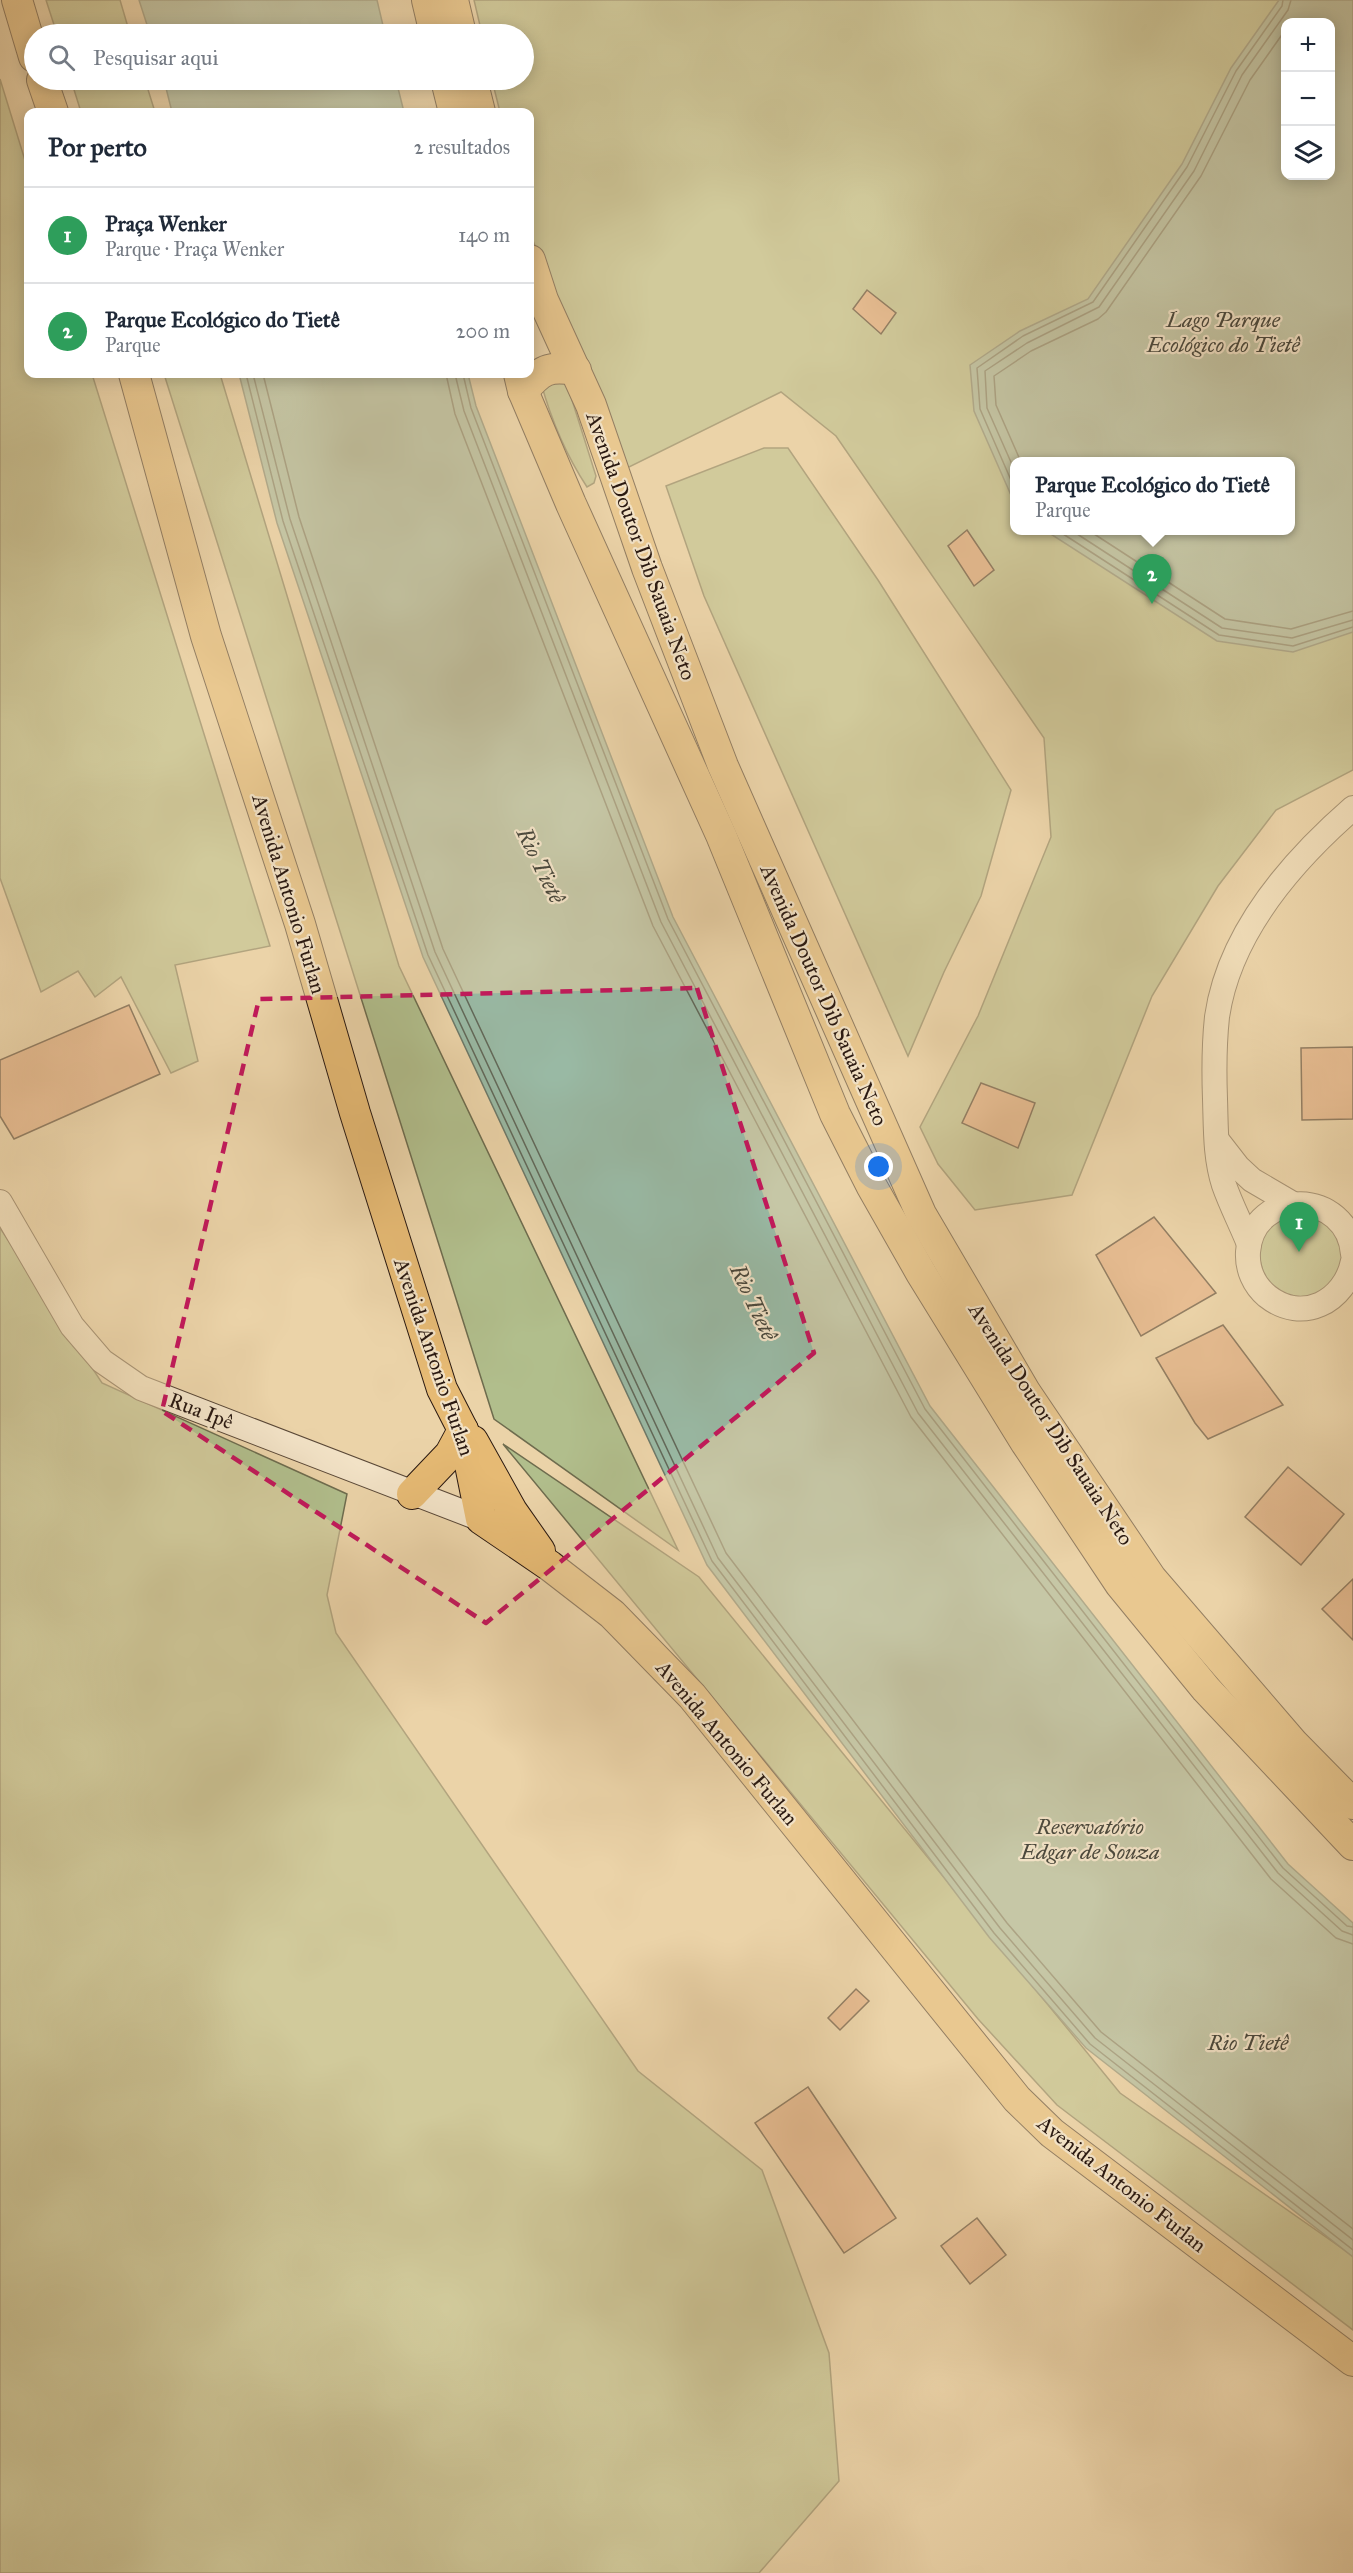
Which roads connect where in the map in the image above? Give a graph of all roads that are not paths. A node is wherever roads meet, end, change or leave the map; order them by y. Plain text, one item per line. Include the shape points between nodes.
1 (17, 0) edge
2 (427, 0) edge
3 (453, 0) edge
4 (24, 24) edge
5 (433, 24) edge
6 (459, 24) edge
7 (45, 90) edge
8 (448, 90) edge
9 (474, 90) edge
10 (52, 108) edge
11 (453, 108) edge
12 (479, 108) edge
13 (534, 272) edge
14 (576, 370) junction
15 (534, 376) edge
16 (135, 378) edge
17 (521, 382) edge
18 (620, 494) junction
19 (571, 504) junction
20 (1353, 808) edge
21 (1216, 1138) junction
22 (0, 1202) edge
23 (1293, 1204) junction
24 (1249, 1244) junction
25 (1353, 1246) edge
26 (1353, 1254) edge
27 (1353, 1261) edge
28 (1349, 1283) edge
29 (442, 1389) junction
30 (463, 1430) junction
31 (412, 1494) junction
32 (481, 1519) junction
33 (550, 1566) junction
34 (1353, 1804) edge
35 (1353, 1845) edge
36 (1353, 2361) edge

1 - 4 main road
2 - 5 main road
3 - 6 main road
7 - 10 main road
8 - 11 main road
9 - 12 main road
13 - 14 main road, Avenida Doutor Dib Sauaia Neto
14 - 15 main road via 560,368
14 - 18 main road, Avenida Doutor Dib Sauaia Neto
16 - 29 main road, Avenida Antonio Furlan via 206,636 300,924
17 - 19 main road, Avenida Doutor Dib Sauaia Neto
18 - 19 main road via 598,514
18 - 34 main road, Avenida Doutor Dib Sauaia Neto via 723,766 921,1214 1026,1394 1151,1578 1293,1743
19 - 35 main road, Avenida Doutor Dib Sauaia Neto via 721,835 835,1114 921,1273 1026,1443 1120,1584 1206,1689
20 - 21 street via 1311,846 1270,894 1234,957 1217,1016
21 - 23 street via 1252,1180
21 - 24 street via 1224,1184
22 - 31 street, Rua Ipê via 72,1326 102,1361 141,1388
23 - 24 street via 1265,1217
23 - 25 street via 1317,1206 1338,1218
24 - 28 street via 1252,1277 1274,1301 1307,1308 1323,1304
25 - 26 street
27 - 28 street
29 - 30 main road, Avenida Antonio Furlan
29 - 33 main road via 512,1511
30 - 31 main road via 450,1454
30 - 32 main road, Avenida Antonio Furlan
31 - 32 street, Rua Ipê
32 - 33 main road, Avenida Antonio Furlan
33 - 36 main road, Avenida Antonio Furlan via 612,1614 692,1696 1017,2099 1052,2133

